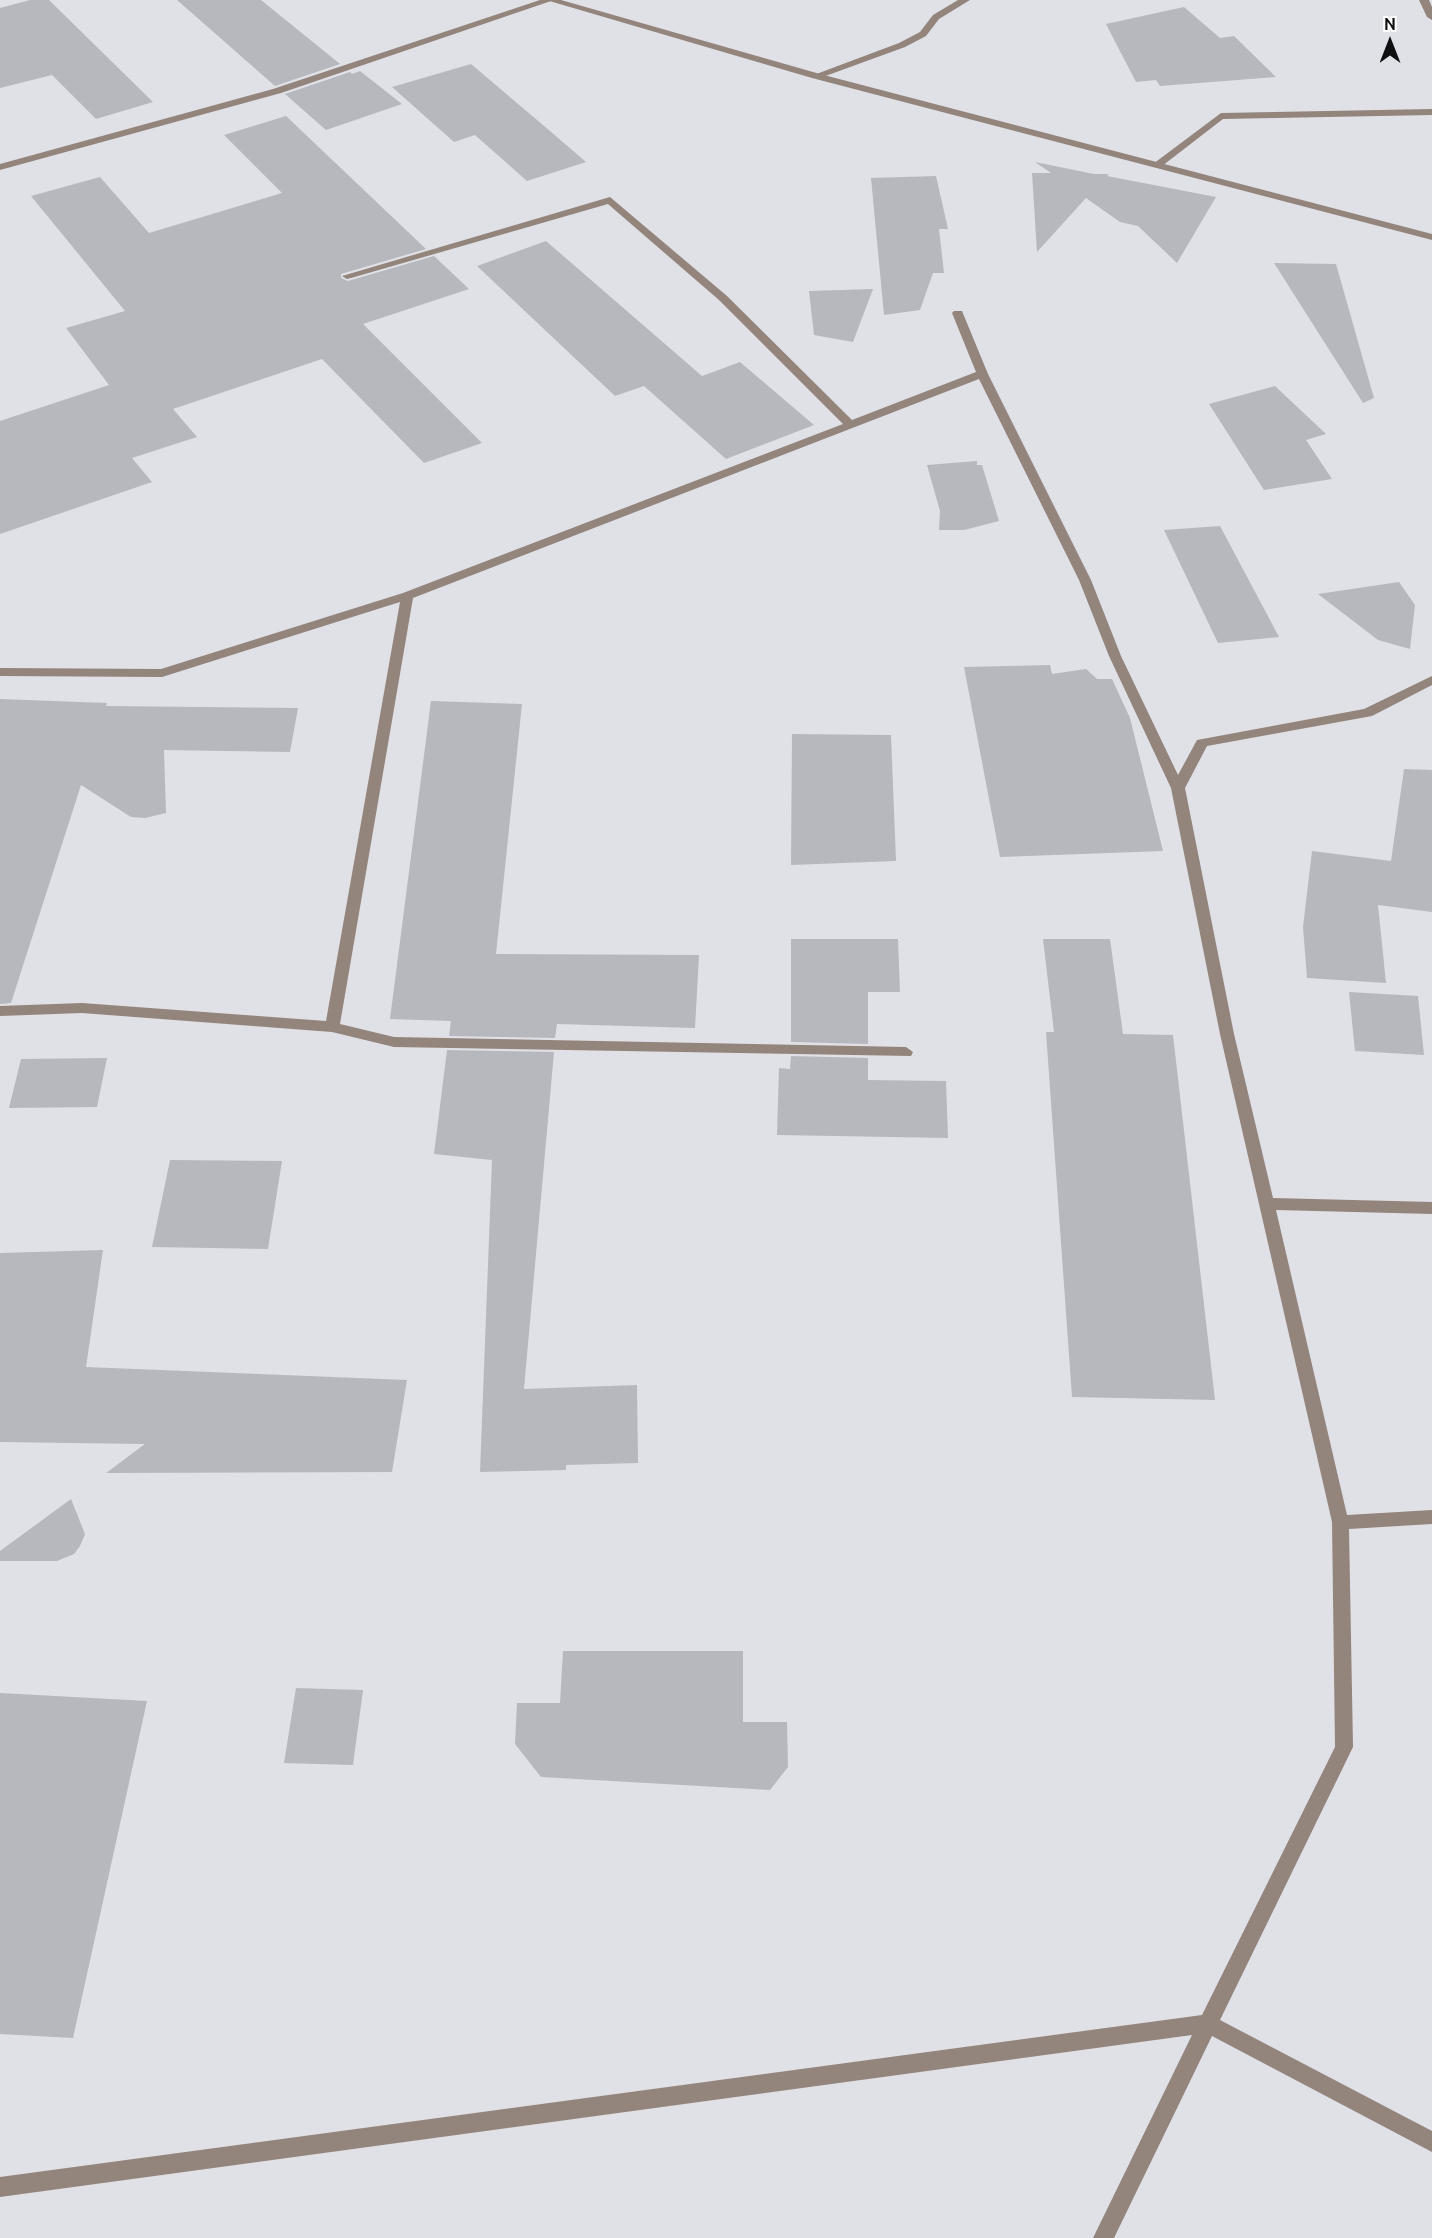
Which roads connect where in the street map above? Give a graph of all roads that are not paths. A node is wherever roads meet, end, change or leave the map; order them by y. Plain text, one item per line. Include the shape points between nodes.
1 (550, 0) edge
2 (965, 0) edge
3 (1424, 0) edge
4 (1432, 17) edge
5 (816, 76) junction
6 (1432, 112) edge
7 (1158, 164) junction
8 (0, 167) edge
9 (1432, 237) edge
10 (347, 276) dead end
11 (958, 313) dead end
12 (982, 374) junction
13 (851, 425) junction
14 (407, 596) junction
15 (0, 672) edge
16 (1432, 680) edge
17 (1178, 788) junction
18 (0, 1011) edge
19 (332, 1027) junction
20 (906, 1052) dead end
21 (1266, 1204) junction
22 (1432, 1208) edge
23 (1432, 1517) edge
24 (1340, 1522) junction
25 (1208, 2024) junction
26 (1432, 2142) edge
27 (0, 2187) edge
28 (1103, 2238) edge

1 - 5 street
1 - 8 street via 277,92
2 - 5 street via 936,17 924,34
3 - 4 street
5 - 7 street
6 - 7 street via 1221,116
7 - 9 street
10 - 13 street via 610,200 723,298
11 - 12 street
12 - 13 street
12 - 17 street via 1084,580 1115,656
13 - 14 street
14 - 15 street via 162,673
14 - 19 street
16 - 17 street via 1367,713 1202,743
17 - 21 street
18 - 19 street via 82,1008
19 - 20 street via 394,1041
21 - 22 street
21 - 24 street
23 - 24 street
24 - 25 street via 1344,1747
25 - 26 street
25 - 27 street
25 - 28 street

